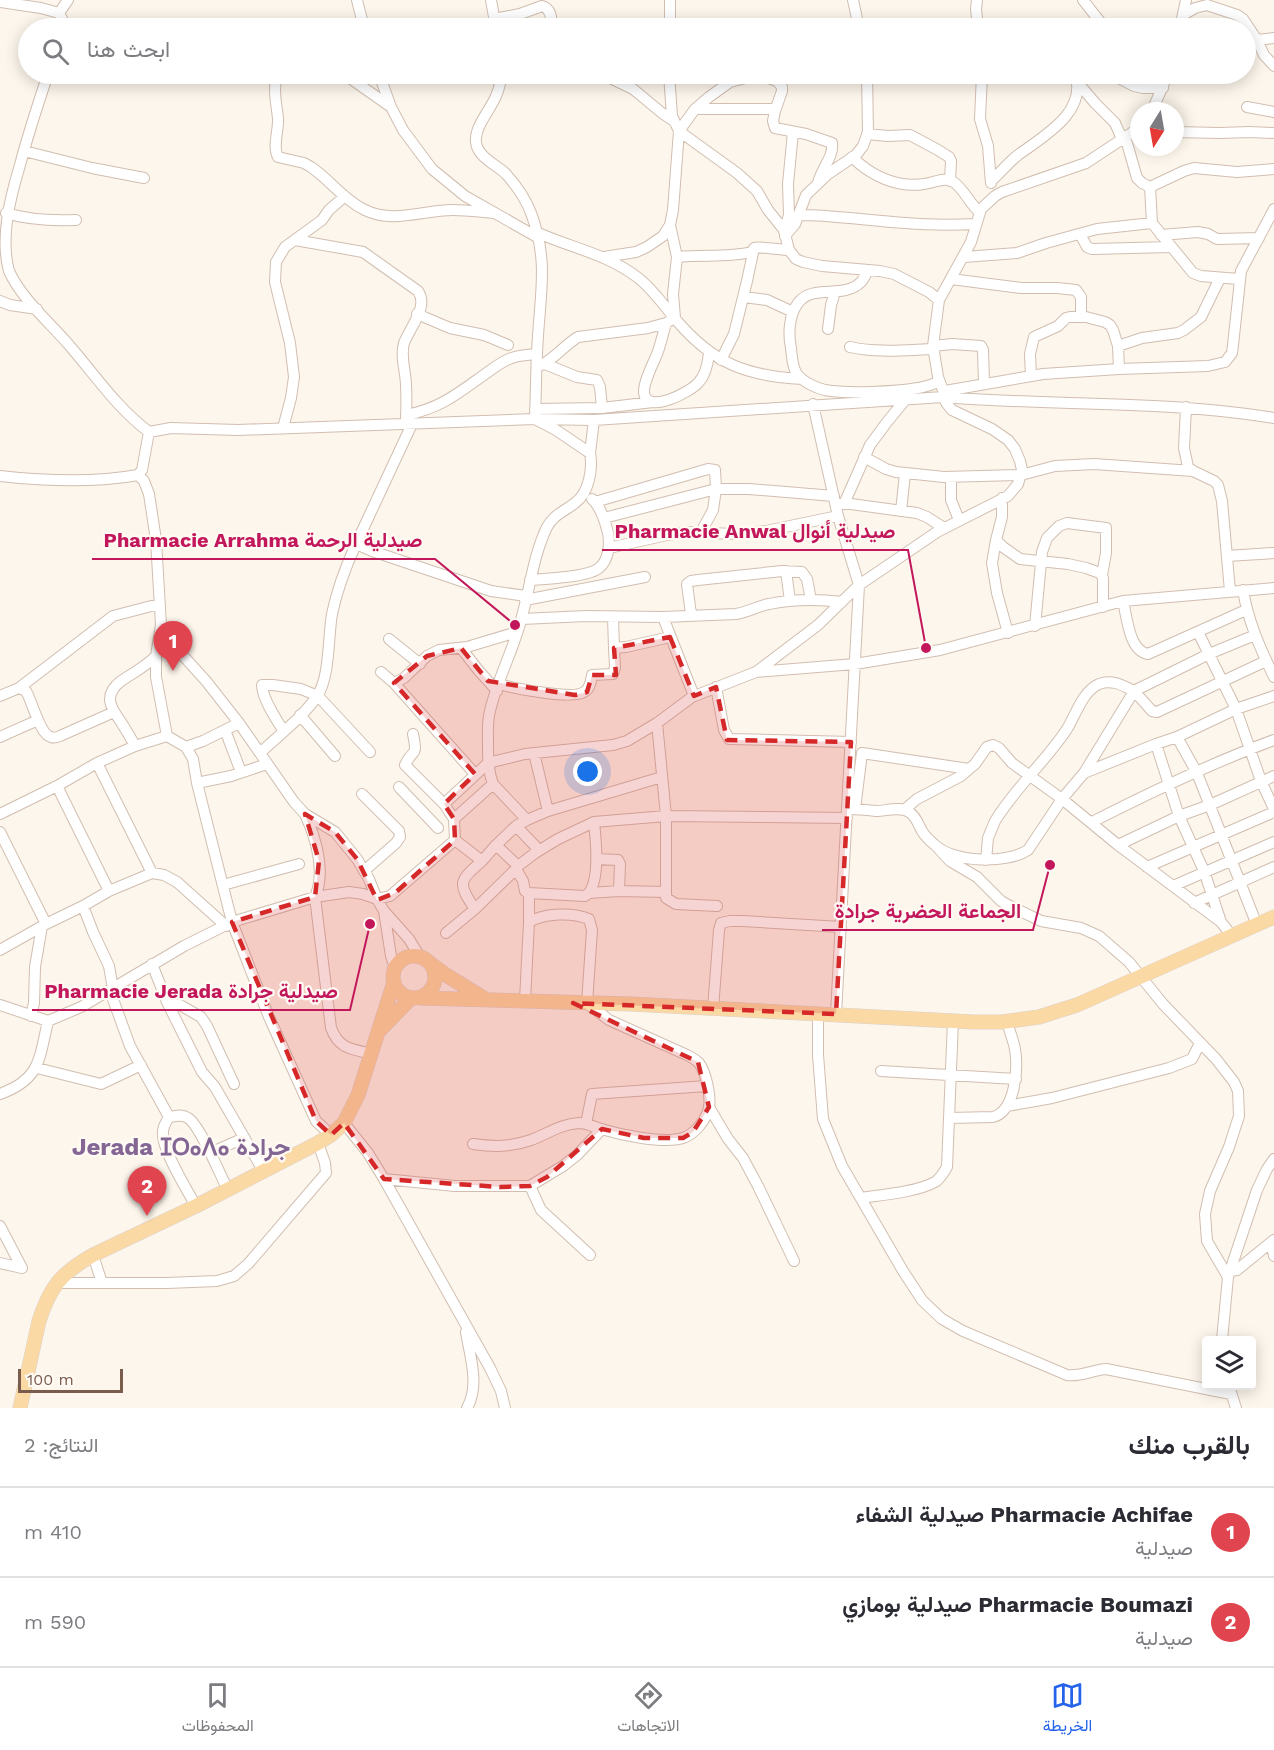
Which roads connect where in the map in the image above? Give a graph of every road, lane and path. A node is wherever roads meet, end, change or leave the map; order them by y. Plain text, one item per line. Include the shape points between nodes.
1 (68, 0) edge
2 (357, 0) edge
3 (491, 0) edge
4 (670, 0) edge
5 (853, 0) edge
6 (977, 0) edge
7 (1083, 0) edge
8 (1186, 0) edge
9 (0, 2) edge
10 (1209, 2) edge
11 (59, 13) junction
12 (1183, 15) junction
13 (62, 18) edge
14 (362, 18) edge
15 (494, 18) edge
16 (510, 18) edge
17 (550, 18) edge
18 (670, 18) edge
19 (857, 18) edge
20 (977, 18) edge
21 (1097, 18) edge
22 (1182, 18) edge
23 (1241, 18) edge
24 (1274, 38) edge
25 (1257, 40) joint
26 (1274, 66) edge
27 (45, 84) edge
28 (275, 84) edge
29 (357, 84) edge
30 (383, 84) edge
31 (499, 84) edge
32 (623, 84) edge
33 (670, 84) edge
34 (727, 84) edge
35 (780, 84) edge
36 (867, 84) edge
37 (982, 84) edge
38 (1077, 84) edge
39 (1081, 84) edge
40 (1130, 84) edge
41 (1164, 84) edge
42 (1163, 88) junction
43 (1156, 102) edge
44 (391, 107) junction
45 (1247, 107) dead end
46 (695, 109) junction
47 (776, 109) junction
48 (1274, 112) edge
49 (674, 121) junction
50 (679, 131) junction
51 (793, 132) junction
52 (1130, 132) edge
53 (1184, 132) edge
54 (1274, 133) edge
55 (867, 134) junction
56 (1130, 134) edge
57 (24, 151) junction
58 (1135, 156) edge
59 (852, 157) junction
60 (1274, 169) edge
61 (144, 178) dead end
62 (950, 181) junction
63 (991, 181) junction
64 (818, 183) junction
65 (1150, 187) junction
66 (344, 196) junction
67 (992, 199) junction
68 (1274, 209) edge
69 (6, 213) junction
70 (494, 213) junction
71 (799, 215) junction
72 (978, 218) junction
73 (76, 220) dead end
74 (1152, 223) junction
75 (670, 225) junction
76 (784, 233) junction
77 (1080, 234) junction
78 (537, 235) junction
79 (1161, 235) junction
80 (1259, 238) junction
81 (295, 240) junction
82 (1171, 247) junction
83 (789, 250) junction
84 (752, 252) junction
85 (677, 257) junction
86 (964, 257) junction
87 (604, 258) junction
88 (868, 270) junction
89 (1220, 278) junction
90 (951, 279) junction
91 (1239, 279) junction
92 (835, 292) junction
93 (744, 297) junction
94 (939, 300) junction
95 (0, 301) edge
96 (38, 309) junction
97 (793, 312) junction
98 (417, 314) junction
99 (1081, 316) junction
100 (670, 321) junction
101 (828, 329) dead end
102 (508, 345) dead end
103 (1118, 346) junction
104 (850, 347) dead end
105 (933, 347) junction
106 (709, 353) junction
107 (537, 354) junction
108 (721, 360) junction
109 (541, 365) junction
110 (1119, 369) junction
111 (1031, 376) junction
112 (802, 379) junction
113 (940, 382) junction
114 (984, 384) junction
115 (944, 395) junction
116 (906, 399) junction
117 (653, 402) junction
118 (813, 404) junction
119 (1186, 407) junction
120 (602, 408) junction
121 (535, 414) junction
122 (1274, 418) edge
123 (594, 420) junction
124 (408, 421) junction
125 (283, 428) junction
126 (149, 432) junction
127 (590, 453) junction
128 (864, 457) junction
129 (1193, 471) junction
130 (905, 474) junction
131 (138, 475) junction
132 (1021, 475) junction
133 (0, 476) edge
134 (951, 477) junction
135 (716, 489) junction
136 (584, 493) junction
137 (1002, 498) junction
138 (595, 502) junction
139 (838, 505) junction
140 (900, 511) junction
141 (604, 518) junction
142 (959, 520) junction
143 (944, 528) junction
144 (701, 532) junction
145 (996, 540) junction
146 (356, 544) junction
147 (609, 548) junction
148 (1274, 554) edge
149 (1227, 556) junction
150 (1042, 561) junction
151 (786, 571) junction
152 (1102, 575) junction
153 (645, 577) dead end
154 (530, 580) junction
155 (859, 585) junction
156 (1274, 588) edge
157 (1243, 590) junction
158 (1230, 591) junction
159 (525, 598) junction
160 (811, 600) junction
161 (790, 601) junction
162 (1123, 601) junction
163 (842, 602) junction
164 (159, 604) junction
165 (1103, 607) junction
166 (1246, 610) junction
167 (691, 614) junction
168 (614, 617) junction
169 (663, 617) junction
170 (522, 619) junction
171 (161, 625) junction
172 (1035, 626) junction
173 (1198, 632) junction
174 (517, 633) junction
175 (1008, 633) junction
176 (1255, 635) junction
177 (670, 637) junction
178 (389, 639) dead end
179 (461, 648) junction
180 (614, 648) junction
181 (1209, 654) junction
182 (156, 656) junction
183 (1266, 661) junction
184 (420, 664) junction
185 (855, 664) junction
186 (381, 672) dead end
187 (756, 672) junction
188 (1274, 677) edge
189 (1222, 681) junction
190 (394, 683) junction
191 (717, 687) junction
192 (19, 688) junction
193 (498, 688) junction
194 (1134, 691) junction
195 (0, 696) edge
196 (318, 696) junction
197 (694, 696) junction
198 (1274, 696) edge
199 (1236, 709) junction
200 (114, 712) junction
201 (300, 715) junction
202 (38, 720) junction
203 (239, 723) junction
204 (657, 723) junction
205 (225, 730) junction
206 (284, 730) junction
207 (413, 734) dead end
208 (167, 736) junction
209 (0, 737) edge
210 (1177, 737) junction
211 (1274, 740) edge
212 (851, 742) junction
213 (1156, 744) junction
214 (135, 746) junction
215 (186, 747) junction
216 (1249, 749) junction
217 (261, 752) junction
218 (370, 752) dead end
219 (534, 753) junction
220 (334, 756) dead end
221 (97, 763) junction
222 (488, 763) junction
223 (267, 764) junction
224 (969, 770) junction
225 (241, 772) junction
226 (1084, 773) junction
227 (1197, 773) junction
228 (475, 774) junction
229 (1030, 775) junction
230 (1274, 776) edge
231 (662, 777) junction
232 (1261, 781) junction
233 (197, 783) junction
234 (493, 784) junction
235 (1168, 784) junction
236 (57, 786) junction
237 (399, 787) dead end
238 (428, 788) junction
239 (362, 794) dead end
240 (1062, 799) junction
241 (412, 801) junction
242 (444, 804) junction
243 (1210, 805) junction
244 (904, 810) junction
245 (1274, 810) edge
246 (548, 811) junction
247 (850, 812) junction
248 (0, 814) edge
249 (305, 814) junction
250 (666, 816) junction
251 (1179, 816) junction
252 (454, 819) junction
253 (527, 820) junction
254 (594, 822) junction
255 (1092, 822) junction
256 (516, 826) junction
257 (438, 828) dead end
258 (0, 832) edge
259 (1222, 836) junction
260 (455, 840) junction
261 (1274, 842) edge
262 (496, 845) junction
263 (1118, 845) junction
264 (938, 848) junction
265 (1193, 848) junction
266 (540, 850) junction
267 (596, 859) junction
268 (986, 860) junction
269 (1231, 860) junction
270 (482, 861) junction
271 (299, 864) dead end
272 (517, 867) junction
273 (1147, 867) junction
274 (1274, 867) edge
275 (364, 871) junction
276 (1204, 871) junction
277 (152, 873) junction
278 (1240, 883) junction
279 (223, 885) junction
280 (1173, 886) junction
281 (109, 891) junction
282 (619, 891) junction
283 (666, 892) junction
284 (529, 893) junction
285 (1212, 894) junction
286 (587, 895) junction
287 (315, 897) junction
288 (376, 899) junction
289 (1194, 903) junction
290 (83, 906) junction
291 (717, 906) dead end
292 (475, 909) junction
293 (384, 911) junction
294 (584, 917) junction
295 (1274, 917) edge
296 (529, 922) junction
297 (1221, 922) junction
298 (229, 924) junction
299 (44, 925) junction
300 (1257, 925) junction
301 (841, 927) junction
302 (446, 933) dead end
303 (1232, 936) junction
304 (0, 950) edge
305 (424, 959) junction
306 (152, 964) junction
307 (395, 968) junction
308 (1141, 978) junction
309 (394, 982) junction
310 (111, 990) junction
311 (416, 998) junction
312 (485, 999) junction
313 (525, 1000) junction
314 (167, 1002) junction
315 (587, 1003) junction
316 (0, 1005) edge
317 (713, 1009) junction
318 (818, 1014) junction
319 (836, 1014) junction
320 (31, 1016) junction
321 (48, 1021) junction
322 (953, 1021) junction
323 (1007, 1021) junction
324 (379, 1031) junction
325 (1200, 1043) junction
326 (372, 1054) junction
327 (141, 1065) junction
328 (36, 1068) junction
329 (881, 1071) dead end
330 (951, 1075) junction
331 (1016, 1078) junction
332 (234, 1084) dead end
333 (707, 1086) junction
334 (0, 1094) edge
335 (1007, 1106) junction
336 (709, 1107) junction
337 (169, 1117) junction
338 (949, 1118) junction
339 (316, 1121) junction
340 (344, 1123) junction
341 (586, 1124) junction
342 (602, 1129) junction
343 (331, 1135) junction
344 (244, 1137) junction
345 (317, 1144) junction
346 (473, 1144) dead end
347 (210, 1153) junction
348 (1274, 1159) edge
349 (264, 1172) junction
350 (384, 1179) junction
351 (530, 1186) junction
352 (228, 1190) junction
353 (861, 1198) junction
354 (196, 1206) junction
355 (0, 1226) edge
356 (1273, 1241) edge
357 (93, 1255) junction
358 (590, 1255) dead end
359 (1274, 1256) edge
360 (794, 1261) dead end
361 (0, 1263) edge
362 (1229, 1274) junction
363 (56, 1283) junction
364 (102, 1283) junction
365 (464, 1324) junction
366 (1223, 1336) edge
367 (1202, 1385) edge
368 (1230, 1390) edge
369 (20, 1408) edge
370 (467, 1408) edge
371 (505, 1408) edge
372 (1236, 1408) edge

1 - 11 street
2 - 14 street
3 - 15 street
4 - 18 street
5 - 19 street
6 - 20 street
7 - 21 street
8 - 12 street
9 - 11 street
10 - 12 street
10 - 23 street
11 - 13 street
12 - 22 street
16 - 17 street via 542,6
24 - 25 street
25 - 26 street
27 - 57 street
28 - 66 street via 276,156 311,167
29 - 44 street
30 - 44 street
31 - 78 street via 476,143 481,154 513,183 531,212
32 - 49 street
33 - 49 street
34 - 46 street
35 - 47 street via 782,93
36 - 55 street
37 - 63 street via 980,119 988,146
38 - 63 street via 1072,108 1062,121
39 - 52 street via 1115,123
40 - 42 street
41 - 42 street
42 - 43 street
44 - 70 street via 432,169
45 - 48 street
46 - 47 street
46 - 50 street
47 - 51 street via 775,128
49 - 50 street
50 - 75 street
50 - 76 street via 748,180
51 - 64 street via 833,144
51 - 76 street via 789,215
53 - 54 street
55 - 59 street
55 - 62 street via 910,135 938,150 951,161
56 - 67 street via 1086,163
57 - 61 street
57 - 69 street
58 - 65 street via 1137,178
59 - 62 street via 871,174 897,183
59 - 64 street
60 - 65 street via 1237,172 1194,168
62 - 72 street via 958,186
63 - 67 street
64 - 71 street via 806,195
65 - 74 street
66 - 70 street via 368,211 389,216 452,210
66 - 81 street via 322,220
67 - 72 street
68 - 80 street
69 - 73 street via 39,220
69 - 96 street via 4,257 9,273 29,303
70 - 78 street
71 - 72 street via 952,225
71 - 76 street
72 - 86 street
74 - 77 street
74 - 79 street
75 - 85 street
75 - 87 street via 663,236 647,247
76 - 83 street
77 - 82 street via 1092,249
77 - 86 street via 1017,253
78 - 87 street
78 - 107 street via 543,266
79 - 80 street via 1198,232 1217,239
79 - 82 street
80 - 91 street
81 - 98 street via 354,250 372,258 418,291 422,300
81 - 125 street via 280,254 275,272 293,367 291,398
82 - 89 street via 1193,273
83 - 84 street via 759,246
83 - 88 street via 803,262
84 - 85 street
84 - 93 street
85 - 100 street
86 - 90 street
87 - 100 street via 652,290
88 - 92 street via 859,283
88 - 94 street via 894,274
89 - 91 street
89 - 103 street via 1201,316 1189,327
90 - 94 street
90 - 99 street via 1076,290
91 - 110 street via 1232,353 1225,362
92 - 97 street via 804,297
92 - 101 street
93 - 97 street via 768,300
93 - 108 street via 734,334
94 - 105 street
95 - 96 street
96 - 126 street via 124,412
97 - 112 street via 789,340 794,369
98 - 102 street
98 - 124 street via 403,347
99 - 103 street via 1110,325
99 - 111 street via 1066,318 1034,337 1029,354
100 - 106 street
100 - 109 street via 578,338
100 - 117 street via 644,389 646,399
103 - 110 street
104 - 105 street via 892,351
105 - 113 street
105 - 114 street via 981,346
106 - 108 street
106 - 117 street via 704,374 692,388 669,400
107 - 109 street
107 - 124 street via 509,359
108 - 112 street via 757,374
109 - 120 street via 597,380
109 - 121 street
110 - 111 street
111 - 114 street
112 - 113 street via 825,390 854,392 903,390
113 - 115 street
114 - 115 street via 947,390
115 - 116 street
115 - 119 street via 999,402
115 - 132 street via 952,410 1008,440 1018,456
116 - 118 street
116 - 128 street
117 - 120 street
118 - 123 street
118 - 139 street
119 - 122 street
119 - 129 street via 1185,456
120 - 121 street
121 - 123 street
121 - 124 street
121 - 127 street
123 - 127 street
124 - 125 street
124 - 146 street
125 - 126 street via 171,428
126 - 131 street
127 - 136 street
128 - 130 street
128 - 139 street
129 - 132 street via 1094,464 1056,466
129 - 149 street via 1218,485
130 - 134 street
130 - 140 street
131 - 133 street via 72,480
131 - 164 street via 149,494
132 - 134 street
132 - 137 street via 1018,484
134 - 142 street via 951,500
135 - 138 street via 716,472 711,468
135 - 139 street via 749,489
135 - 141 street
135 - 144 street via 713,510
136 - 138 street
136 - 154 street via 548,524
137 - 142 street
137 - 145 street
138 - 141 street
139 - 140 street
139 - 144 street via 766,531
139 - 155 street
140 - 143 street via 922,515
141 - 147 street
142 - 143 street
143 - 155 street
144 - 147 street
145 - 150 street via 1020,559
145 - 175 street via 993,570
146 - 159 street via 491,591
146 - 196 street via 331,618 330,646
147 - 154 street via 597,569
148 - 149 street
149 - 158 street
150 - 152 street via 1086,568
150 - 152 street via 1044,542 1059,526 1067,523 1107,528
150 - 172 street
151 - 160 street via 805,574
151 - 161 street
151 - 167 street via 691,581 687,584
152 - 165 street
153 - 159 street
154 - 159 street
155 - 163 street
155 - 185 street
156 - 157 street
157 - 158 street
157 - 166 street
158 - 162 street
159 - 170 street
160 - 161 street
160 - 163 street
161 - 167 street via 736,614
162 - 165 street
162 - 173 street via 1132,639 1144,654
163 - 187 street
164 - 171 street
164 - 192 street via 113,616
165 - 172 street
166 - 173 street
166 - 176 street
167 - 169 street
168 - 169 street
168 - 170 street
168 - 180 street
169 - 177 street
170 - 174 street
171 - 182 street
171 - 203 street
172 - 175 street
173 - 181 street
174 - 179 street
174 - 193 street
175 - 185 street via 940,650
176 - 181 street
176 - 183 street
177 - 180 street
177 - 197 street
178 - 184 street
179 - 184 street via 439,650
179 - 193 street
180 - 193 street via 614,674 592,675 583,693
181 - 189 street
181 - 194 street
182 - 200 street via 113,688 110,704
182 - 208 street
183 - 188 street
183 - 189 street
184 - 190 street
185 - 187 street
185 - 212 street
186 - 190 street
187 - 191 street
189 - 194 street via 1156,712
189 - 199 street
190 - 228 street
191 - 197 street
191 - 212 street via 729,739
192 - 195 street
192 - 202 street via 26,691
193 - 222 street via 489,713
194 - 226 street
194 - 229 street via 1110,681 1090,689 1066,730
196 - 201 street
196 - 206 street via 301,689 262,686
196 - 218 street
197 - 204 street
198 - 199 street
199 - 210 street
199 - 216 street
200 - 202 street via 53,738 43,731
200 - 214 street
201 - 206 street
201 - 220 street
202 - 209 street
203 - 205 street
203 - 217 street
204 - 219 street via 613,745
204 - 231 street
205 - 215 street
205 - 225 street
206 - 217 street
207 - 238 street via 415,753 405,765
208 - 214 street
208 - 215 street
210 - 213 street
210 - 227 street
211 - 216 street
212 - 247 street
213 - 226 street
213 - 235 street
214 - 221 street
215 - 233 street via 193,759
216 - 227 street
216 - 232 street
217 - 223 street
219 - 222 street
219 - 246 street
221 - 236 street
221 - 277 street
222 - 228 street
222 - 234 street
223 - 225 street
223 - 249 street
224 - 229 street via 984,749 993,745
224 - 244 street
224 - 247 street via 862,753
225 - 233 street
226 - 240 street
227 - 235 street
227 - 243 street
228 - 242 street
229 - 240 street
229 - 268 street via 991,828
230 - 232 street
231 - 246 street
231 - 250 street
232 - 243 street
232 - 245 street
233 - 279 street
234 - 252 street
234 - 253 street
235 - 251 street
235 - 255 street
236 - 248 street
236 - 281 street
237 - 241 street
238 - 241 street
238 - 242 street
239 - 275 street via 399,831 400,837
240 - 255 street
240 - 268 street via 1028,850 1010,858
241 - 257 street
242 - 252 street
243 - 251 street
243 - 259 street
244 - 247 street
244 - 264 street via 915,817 922,832
245 - 259 street
246 - 253 street
247 - 250 street
247 - 301 street
249 - 275 street via 335,832
249 - 287 street via 320,872
250 - 254 street
250 - 283 street
251 - 263 street
251 - 265 street
252 - 260 street
253 - 256 street
254 - 266 street
254 - 267 street
255 - 263 street
256 - 262 street
256 - 266 street
258 - 299 street
259 - 265 street
259 - 269 street
260 - 270 street
260 - 288 street via 395,893
261 - 269 street
262 - 270 street
262 - 272 street
263 - 273 street
264 - 268 street
264 - 308 street via 950,861 983,881 1006,904 1041,921 1095,933 1129,962
265 - 273 street
265 - 276 street
266 - 272 street
267 - 282 street via 618,860
267 - 286 street via 592,888
269 - 276 street
269 - 278 street
270 - 292 street via 462,881
271 - 279 street
272 - 284 street
272 - 292 street
273 - 280 street
274 - 278 street
275 - 288 street
276 - 280 street
276 - 285 street
277 - 281 street
277 - 298 street via 177,882
278 - 285 street
278 - 300 street
279 - 298 street
280 - 289 street
281 - 290 street
282 - 283 street
282 - 286 street
283 - 291 street via 666,898 676,904
284 - 286 street
284 - 296 street
285 - 289 street
285 - 297 street
286 - 294 street
287 - 288 street via 349,892
287 - 298 street
287 - 326 street via 335,1039 340,1045
288 - 293 street
289 - 297 street
290 - 299 street
290 - 310 street via 109,966
292 - 302 street
293 - 305 street
293 - 307 street
294 - 296 street via 544,916
294 - 315 street via 589,919 592,930
295 - 300 main road
296 - 313 street
297 - 303 street
298 - 306 street
298 - 339 street
299 - 304 street
299 - 320 street
300 - 303 main road
301 - 317 street via 721,923
301 - 319 street
303 - 308 main road
305 - 307 main road via 405,958
305 - 311 main road via 435,979 430,991
305 - 312 main road
306 - 310 street
306 - 314 street
307 - 309 main road
308 - 323 main road via 1077,1005 1039,1017
308 - 325 street
309 - 311 main road via 400,993
309 - 324 main road
310 - 321 street
310 - 327 street via 130,1046
311 - 312 main road
311 - 324 main road
312 - 313 main road
313 - 315 main road
314 - 332 street via 201,1017
314 - 344 street via 202,1072
315 - 317 main road
315 - 333 street via 609,1020 698,1062
316 - 320 street
317 - 318 main road
318 - 319 main road
318 - 353 street via 824,1119 842,1166
319 - 322 main road
320 - 321 street
321 - 328 street
322 - 323 main road
322 - 330 street
323 - 331 street via 1015,1049
324 - 326 main road
325 - 335 street via 1192,1059 1169,1068
325 - 362 street via 1238,1091 1239,1116 1205,1214 1207,1241
326 - 340 main road
327 - 328 street via 101,1084
327 - 337 street
328 - 334 street via 19,1085
329 - 330 street
330 - 331 street
330 - 338 street
331 - 335 street
333 - 336 street
333 - 341 street via 592,1094
335 - 338 street via 999,1116
336 - 342 street via 698,1127 683,1138 644,1138
336 - 360 street via 743,1158
337 - 347 street via 191,1119
337 - 354 street via 162,1134 165,1147
338 - 353 street via 948,1163 935,1181
339 - 343 street
339 - 345 street
340 - 343 main road
340 - 350 street
341 - 342 street
341 - 346 street via 563,1126 509,1146
342 - 351 street via 570,1161
343 - 345 main road
344 - 347 street
344 - 349 street
345 - 349 main road
345 - 364 street via 326,1173 234,1276 216,1281
347 - 352 street
348 - 362 street via 1257,1190
349 - 352 main road
350 - 351 street via 455,1186
350 - 365 street
351 - 358 street via 541,1210
352 - 354 main road
353 - 367 street via 922,1300 942,1319 963,1331 1067,1375 1106,1369
354 - 357 main road
355 - 361 street via 22,1268
356 - 359 street
356 - 362 street
357 - 363 main road
357 - 364 street
362 - 366 street
363 - 364 street
363 - 369 main road via 39,1321
365 - 370 street via 474,1386
365 - 371 street via 494,1376
368 - 372 street

